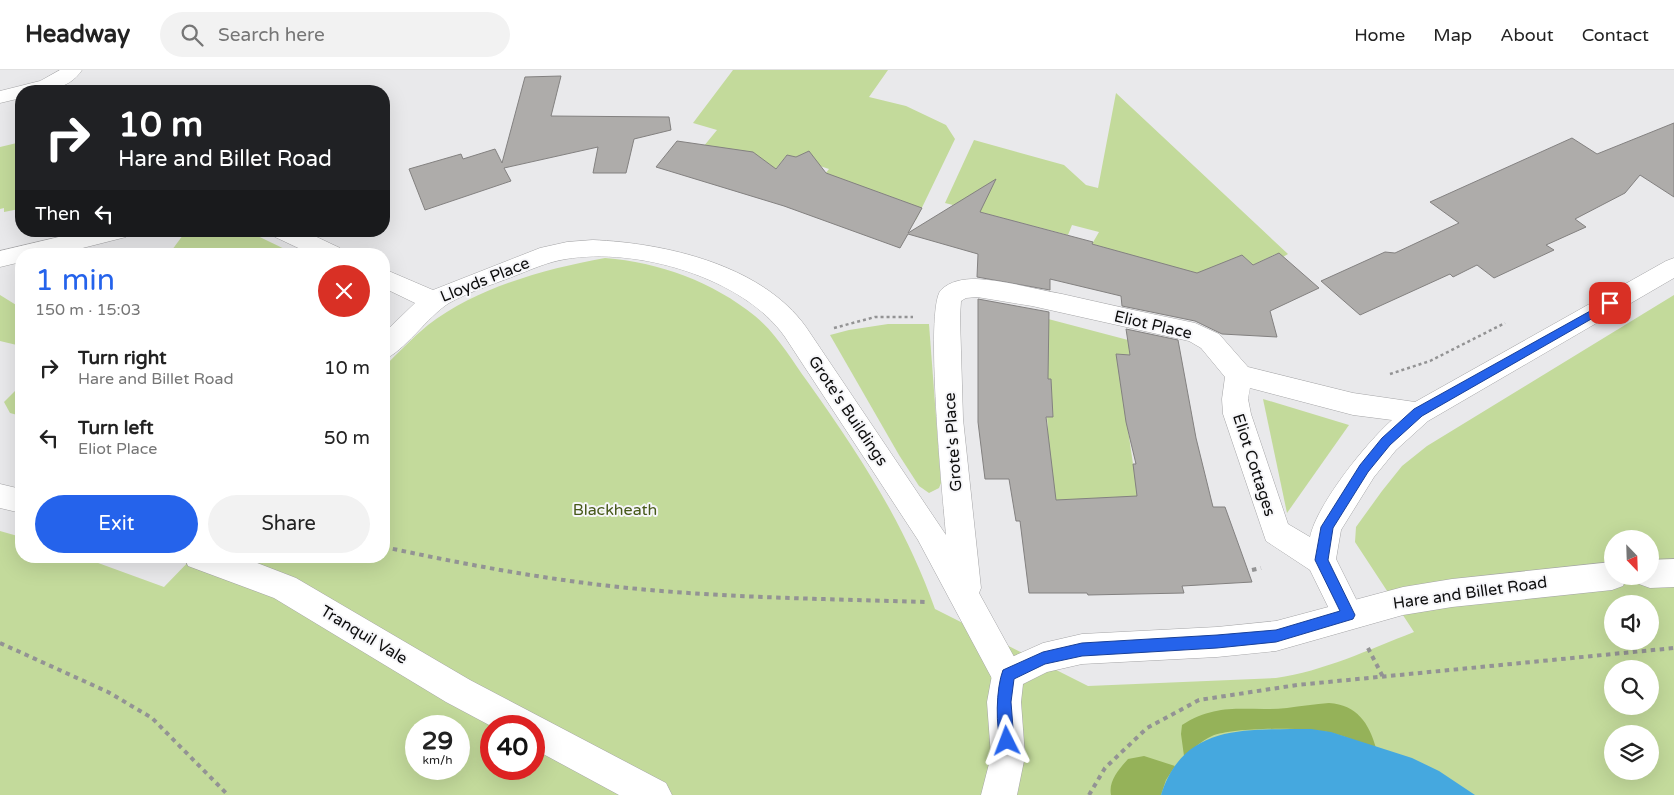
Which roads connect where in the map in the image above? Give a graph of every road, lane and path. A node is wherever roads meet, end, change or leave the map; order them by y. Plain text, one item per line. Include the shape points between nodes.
1 (72, 70) edge
2 (43, 85) edge
3 (15, 93) edge
4 (0, 97) edge
5 (93, 237) edge
6 (296, 237) edge
7 (604, 247) joint
8 (47, 248) edge
9 (319, 248) edge
10 (15, 256) edge
11 (0, 259) edge
12 (1674, 267) edge
13 (390, 281) edge
14 (960, 289) joint
15 (434, 301) junction
16 (920, 317) dead end
17 (1505, 323) dead end
18 (799, 337) junction
19 (390, 343) edge
20 (1238, 375) junction
21 (1382, 376) dead end
22 (1418, 412) junction
23 (0, 496) edge
24 (15, 500) edge
25 (390, 548) edge
26 (1322, 560) junction
27 (219, 563) edge
28 (1261, 568) dead end
29 (1252, 570) dead end
30 (1674, 573) edge
31 (1659, 574) edge
32 (1604, 577) edge
33 (967, 600) junction
34 (932, 602) dead end
35 (1348, 615) junction
36 (0, 643) edge
37 (1674, 648) edge
38 (1008, 675) junction
39 (504, 715) edge
40 (545, 737) edge
41 (228, 795) edge
42 (654, 795) edge
43 (999, 795) edge
44 (1089, 795) edge

1 - 2 street
3 - 4 street
5 - 8 street
6 - 9 street
7 - 15 street, Lloyds Place via 566,251 530,261
7 - 18 street, Grote's Buildings via 646,252 720,276 750,291 778,311
10 - 11 street
12 - 22 street
13 - 15 street
14 - 20 street, Eliot Place via 977,288 1032,297 1194,333 1210,341
14 - 33 street, Grote's Place via 949,297 947,317 949,410
15 - 19 street, Lloyds Place
16 - 18 path via 875,317
17 - 21 path via 1430,361
18 - 33 street, Grote's Buildings via 928,531
20 - 22 street via 1354,404
20 - 26 street, Eliot Cottages via 1234,399 1237,414 1276,532
22 - 26 street via 1386,442 1350,489 1327,527
23 - 24 street
25 - 34 path via 487,568 640,589 756,597
26 - 35 street
27 - 39 street, Tranquil Vale via 285,588
28 - 29 path
30 - 31 street
32 - 35 street, Hare and Billet Road via 1452,593
33 - 38 street, Grote's Buildings
35 - 38 street, Hare and Billet Road via 1276,636 1082,649 1043,658
36 - 41 path via 108,692 152,718
37 - 44 path via 1297,685 1199,700 1147,728 1105,768
38 - 43 street via 1004,702 1008,756
40 - 42 street

